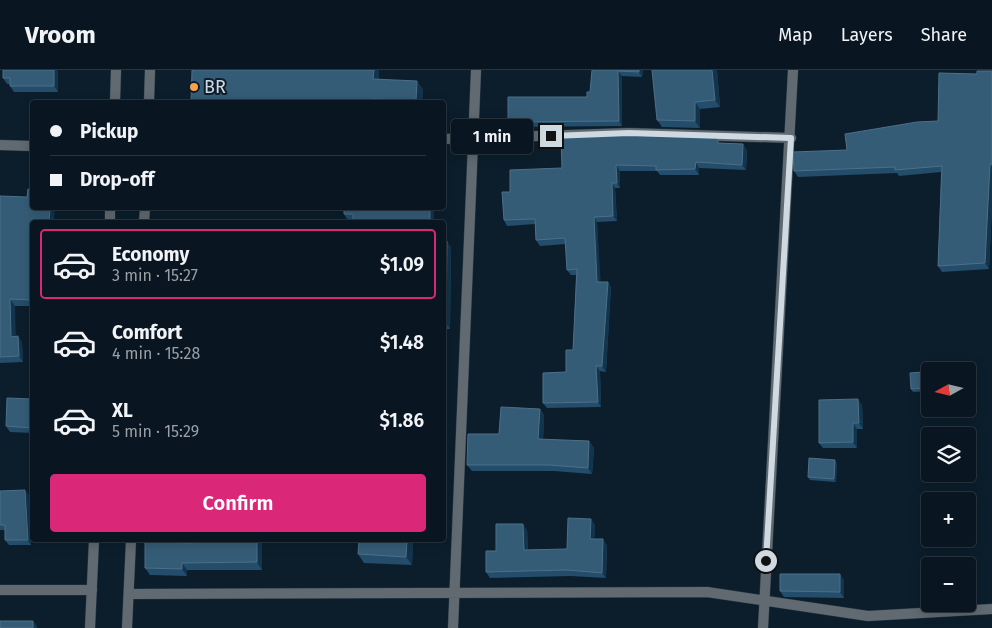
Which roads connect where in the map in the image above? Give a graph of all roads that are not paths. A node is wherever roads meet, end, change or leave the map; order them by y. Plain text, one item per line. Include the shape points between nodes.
1 (116, 70) edge
2 (150, 70) edge
3 (476, 70) edge
4 (793, 70) edge
5 (115, 100) edge
6 (149, 100) edge
7 (473, 138) junction
8 (791, 138) junction
9 (446, 139) edge
10 (0, 145) edge
11 (30, 146) edge
12 (94, 542) edge
13 (131, 542) edge
14 (0, 590) edge
15 (92, 590) junction
16 (453, 592) junction
17 (129, 594) junction
18 (764, 599) junction
19 (992, 610) edge
20 (90, 628) edge
21 (127, 628) edge
22 (452, 628) edge
23 (763, 628) edge

1 - 5 street
2 - 6 street
3 - 7 street
4 - 8 street
7 - 8 street via 629,133
7 - 9 street
7 - 16 street
8 - 18 street
10 - 11 street
12 - 15 street
13 - 17 street
14 - 15 street
15 - 20 street
16 - 17 street
16 - 18 street via 707,592
16 - 22 street
17 - 21 street
18 - 19 street via 868,616
18 - 23 street

